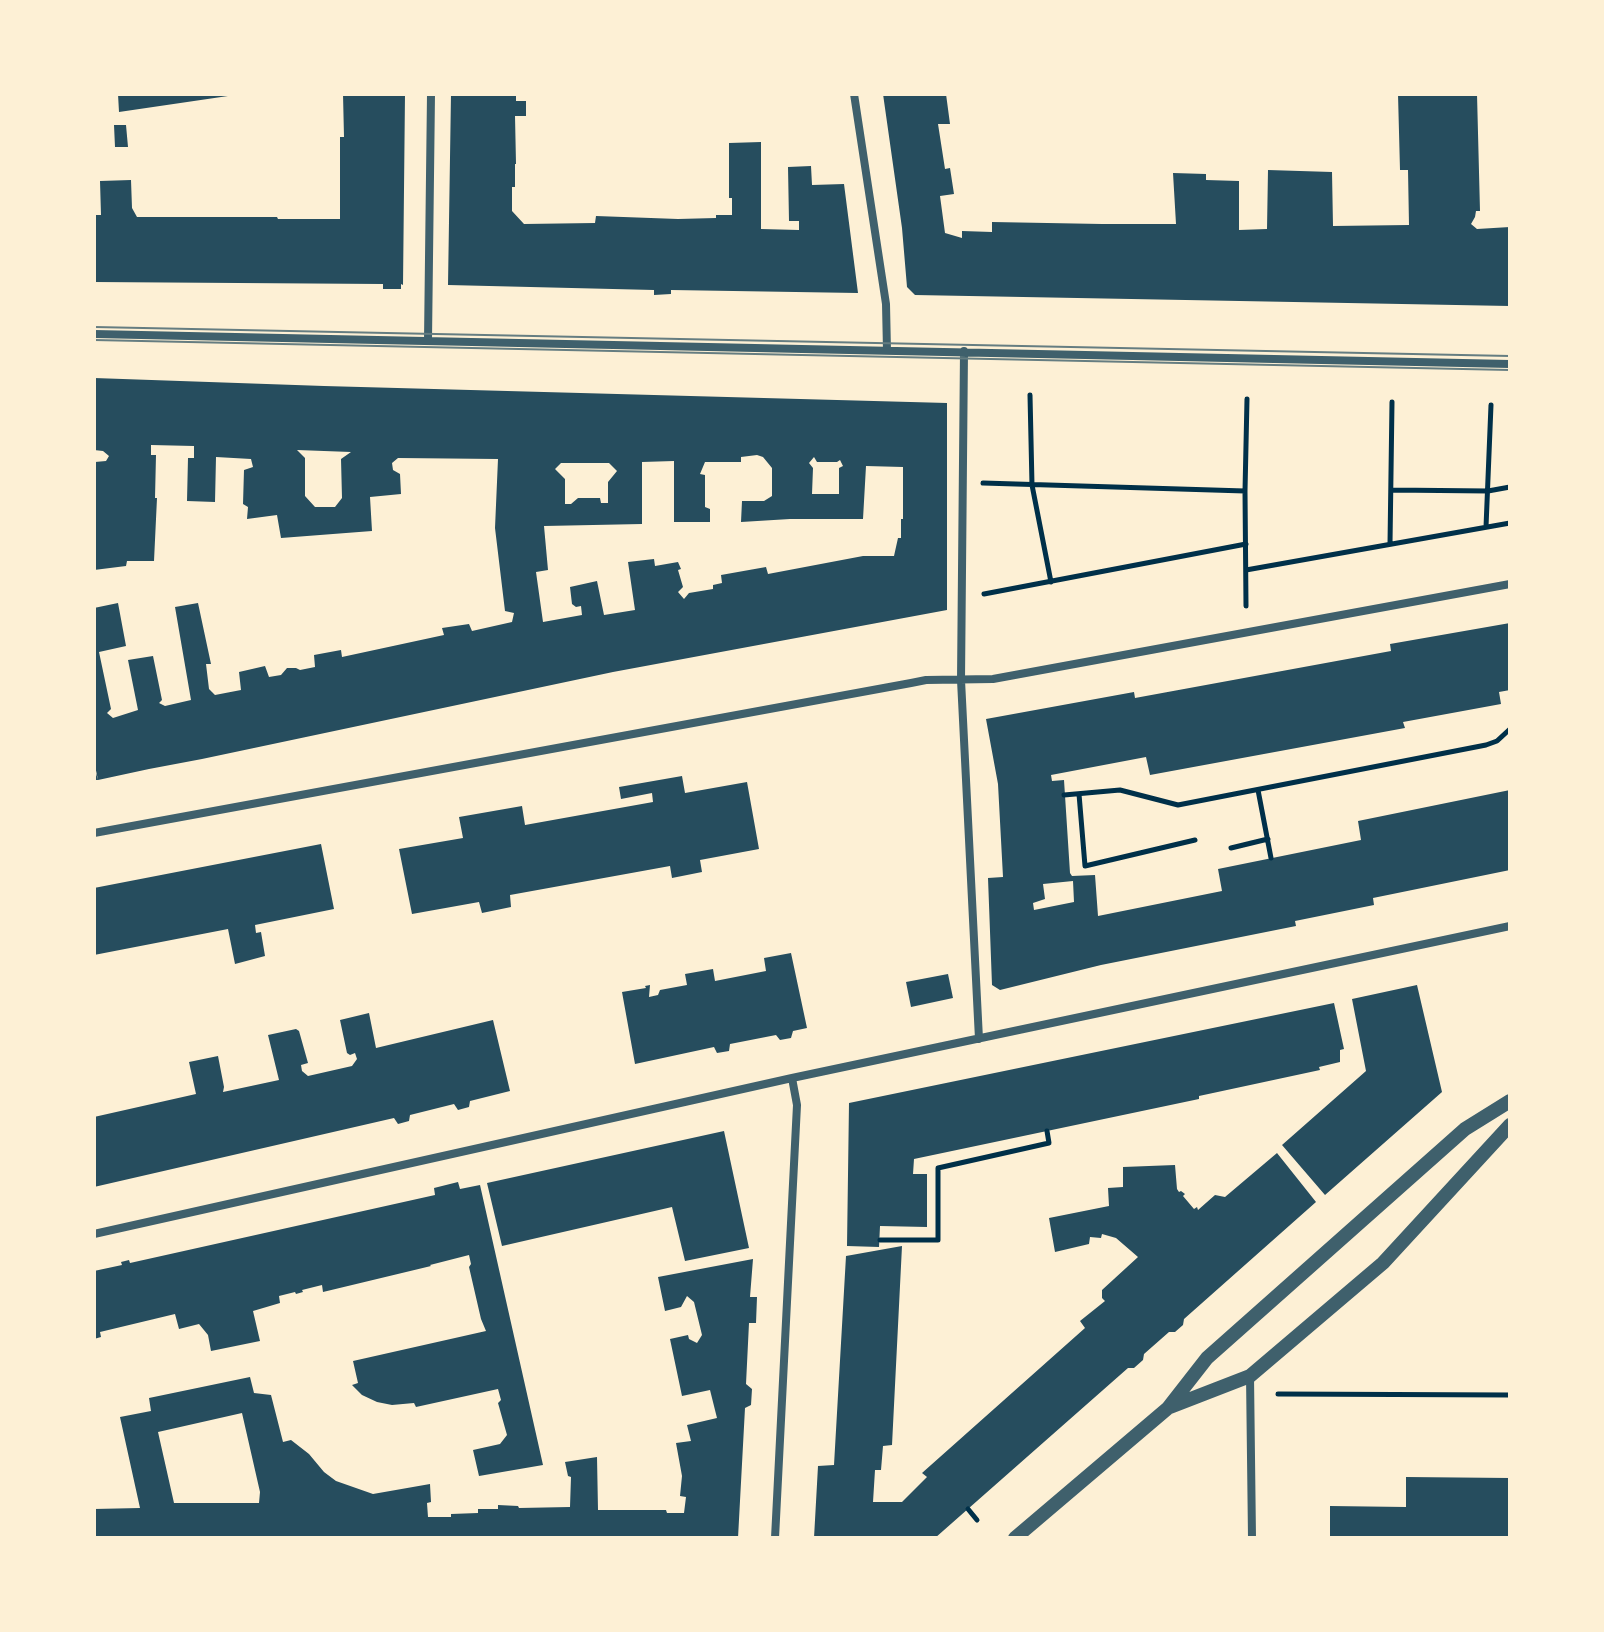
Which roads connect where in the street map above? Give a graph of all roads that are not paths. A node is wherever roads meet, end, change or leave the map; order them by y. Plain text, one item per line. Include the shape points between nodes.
1 (431, 94) edge
2 (854, 94) edge
3 (94, 334) edge
4 (428, 340) junction
5 (887, 351) junction
6 (964, 351) junction
7 (1510, 364) edge
8 (1510, 584) edge
9 (961, 680) junction
10 (94, 833) edge
11 (1510, 926) edge
12 (979, 1039) junction
13 (792, 1078) junction
14 (1510, 1101) edge
15 (1510, 1125) edge
16 (94, 1234) edge
17 (1250, 1376) junction
18 (1168, 1408) junction
19 (775, 1538) edge
20 (1015, 1538) edge
21 (1252, 1538) edge

1 - 4 street
2 - 5 street via 886,304
3 - 4 street
4 - 5 street
5 - 6 street
6 - 7 street
6 - 9 street
8 - 9 street via 993,679
9 - 10 street via 926,680
9 - 12 street
11 - 12 street
12 - 13 street
13 - 16 street
13 - 19 street via 797,1105
14 - 18 street via 1465,1129 1207,1358
15 - 17 street via 1383,1263
17 - 18 street
17 - 21 street
18 - 20 street

